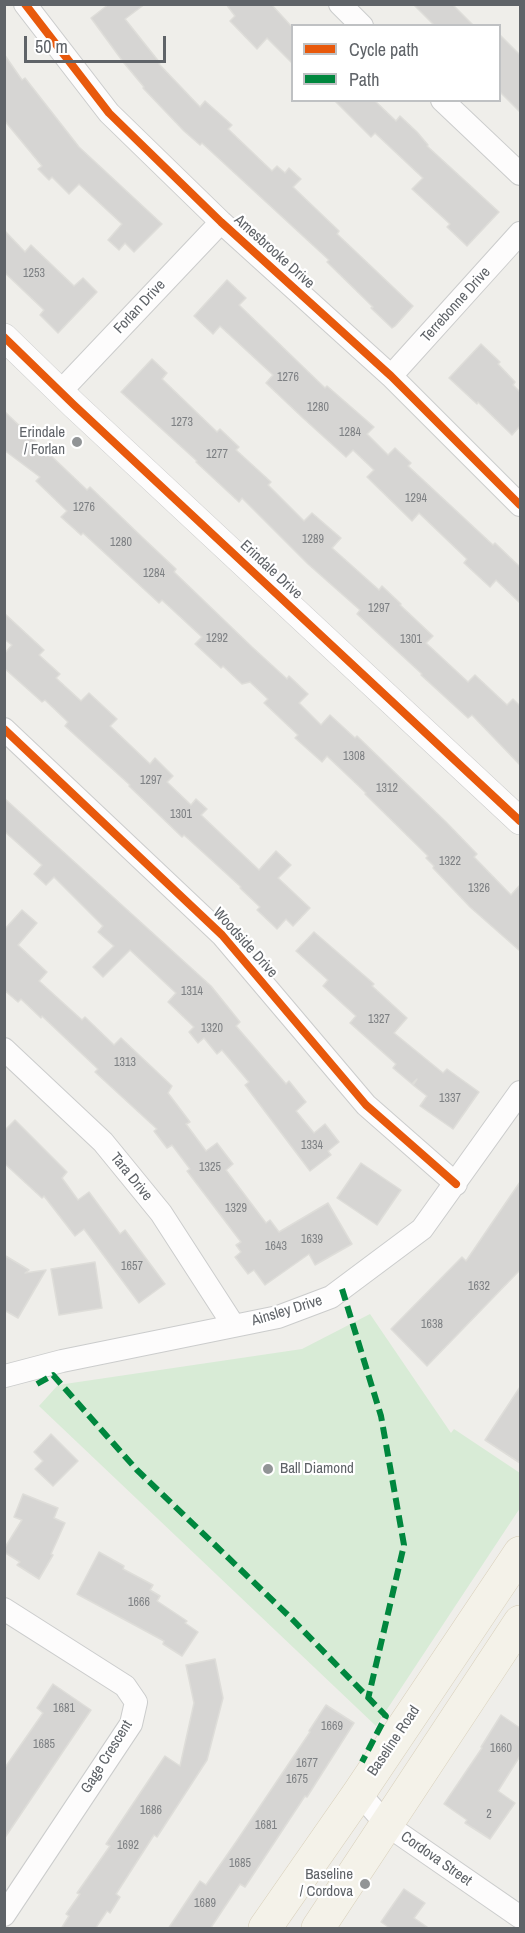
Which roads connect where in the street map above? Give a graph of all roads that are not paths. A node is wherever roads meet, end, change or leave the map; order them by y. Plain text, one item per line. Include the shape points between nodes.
1 (25, 4) edge
2 (340, 4) edge
3 (360, 24) edge
4 (444, 102) edge
5 (520, 174) edge
6 (221, 222) junction
7 (520, 233) edge
8 (4, 337) edge
9 (391, 376) junction
10 (60, 392) junction
11 (520, 505) edge
12 (4, 729) edge
13 (520, 821) edge
14 (4, 1048) edge
15 (520, 1092) edge
16 (456, 1184) junction
17 (234, 1326) junction
18 (5, 1376) edge
19 (520, 1553) edge
20 (4, 1609) edge
21 (520, 1622) edge
22 (359, 1793) junction
23 (387, 1825) junction
24 (4, 1915) edge
25 (520, 1917) edge
26 (265, 1929) edge
27 (318, 1929) edge

1 - 6 street, Amesbrooke Drive via 109,113
2 - 3 street
4 - 5 street
6 - 9 street, Amesbrooke Drive
6 - 10 street, Forlan Drive
7 - 9 street, Terrebonne Drive
8 - 10 street, Erindale Drive
9 - 11 street, Amesbrooke Drive
10 - 13 street, Erindale Drive
12 - 16 street, Woodside Drive via 222,935 366,1106
14 - 17 street, Tara Drive via 103,1142 160,1214
15 - 16 street, Ainsley Drive
16 - 17 street, Ainsley Drive via 422,1229 331,1298 278,1317
17 - 18 street, Ainsley Drive
19 - 22 main road, Baseline Road
20 - 24 street, Gage Crescent via 125,1686 136,1702 131,1724
21 - 23 main road
22 - 23 street, Cordova Street
22 - 26 main road, Baseline Road
23 - 25 street, Cordova Street
23 - 27 main road

